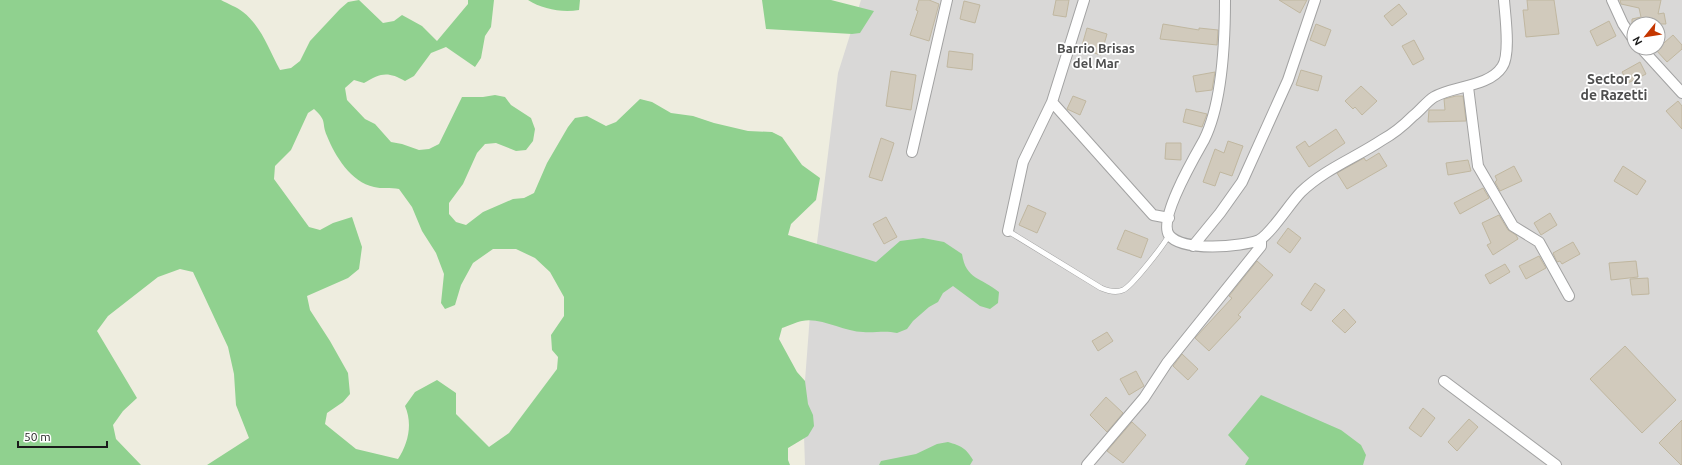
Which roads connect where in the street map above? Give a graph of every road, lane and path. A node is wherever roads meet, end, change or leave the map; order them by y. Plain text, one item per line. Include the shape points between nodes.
1 (946, 0) edge
2 (1084, 0) edge
3 (1225, 0) edge
4 (1315, 0) edge
5 (1504, 0) edge
6 (1612, 0) edge
7 (1626, 28) edge
8 (1648, 56) edge
9 (1468, 87) junction
10 (1682, 93) edge
11 (1052, 102) junction
12 (912, 152) dead end
13 (1169, 218) junction
14 (1008, 230) joint
15 (1169, 235) junction
16 (1261, 239) junction
17 (1193, 246) junction
18 (1569, 296) dead end
19 (1444, 381) dead end
20 (1087, 465) edge
21 (1556, 465) edge

1 - 12 street
2 - 11 street
3 - 13 street via 1219,89 1208,132 1174,197
4 - 17 street via 1288,80 1242,182
5 - 9 street via 1507,35 1505,60 1502,67 1484,80
6 - 7 street
8 - 10 street
9 - 16 street via 1434,97 1384,140 1331,168 1316,179 1289,205
9 - 18 street via 1478,166 1513,226 1539,242
11 - 13 street via 1153,215
11 - 14 street via 1023,162
13 - 15 street
14 - 15 lane via 1102,288 1115,292 1125,290 1161,249
15 - 17 street
16 - 17 street via 1225,246
16 - 20 street via 1259,249 1167,362 1144,398
19 - 21 street

